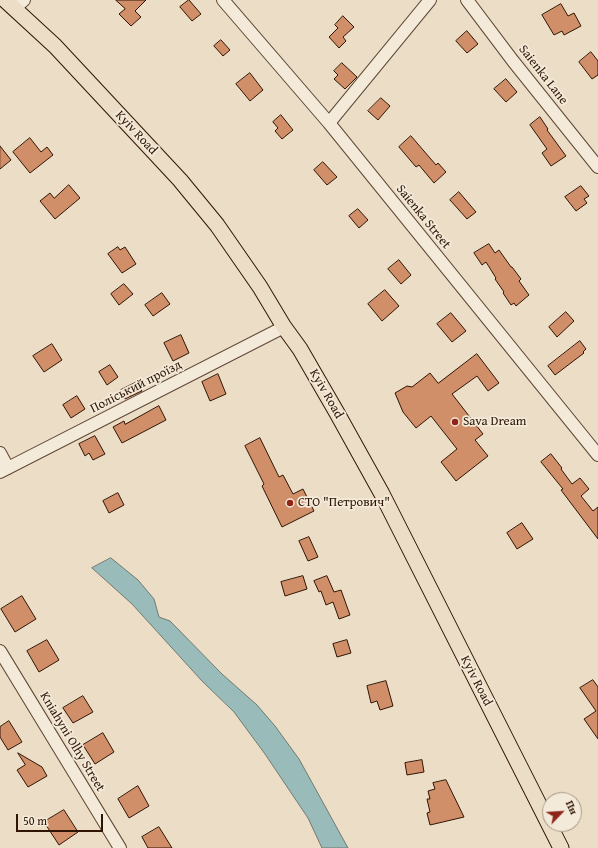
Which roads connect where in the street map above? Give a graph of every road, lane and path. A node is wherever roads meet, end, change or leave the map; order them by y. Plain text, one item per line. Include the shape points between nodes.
1 (223, 0) edge
2 (430, 0) edge
3 (467, 0) edge
4 (14, 3) edge
5 (329, 123) junction
6 (598, 167) edge
7 (284, 327) junction
8 (0, 453) edge
9 (598, 455) edge
10 (4, 470) edge
11 (0, 651) edge
12 (120, 848) edge
13 (561, 848) edge

1 - 5 street, Saienka Street
2 - 5 street
3 - 6 street, Saienka Lane
4 - 7 main road, Kyiv Road via 180,180 217,225
5 - 9 street, Saienka Street
7 - 10 street, Поліський проїзд
7 - 13 main road, Kyiv Road via 338,413 382,494
8 - 10 street
11 - 12 street, Kniahyni Olhy Street

